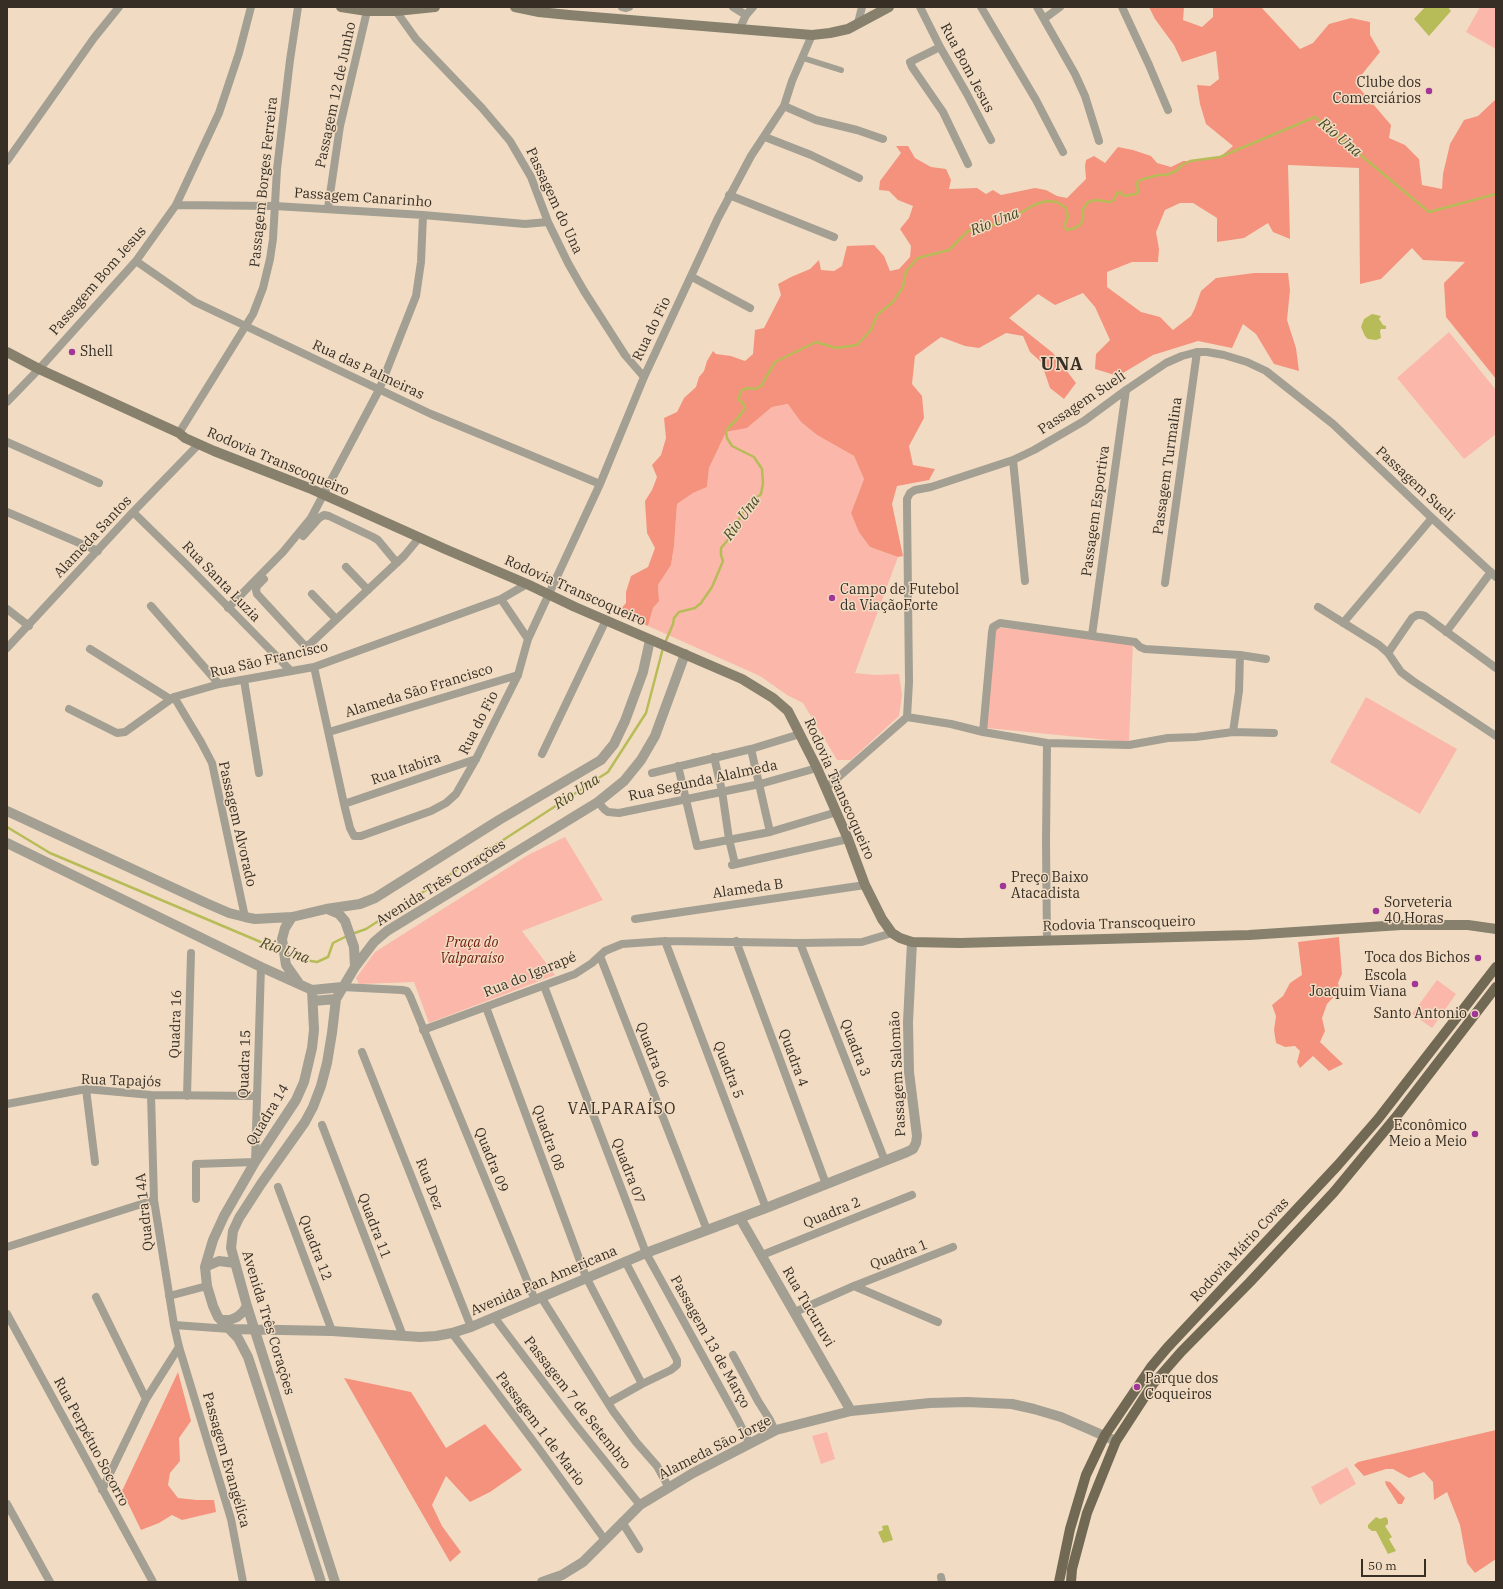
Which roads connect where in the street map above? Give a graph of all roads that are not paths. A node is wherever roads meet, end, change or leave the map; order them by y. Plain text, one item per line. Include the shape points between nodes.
1 (119, 7) edge
2 (251, 7) edge
3 (298, 7) edge
4 (340, 7) edge
5 (435, 7) edge
6 (515, 7) edge
7 (733, 7) edge
8 (753, 7) edge
9 (862, 7) edge
10 (889, 7) edge
11 (920, 7) edge
12 (981, 7) edge
13 (1037, 7) edge
14 (1060, 7) edge
15 (1122, 7) edge
16 (396, 9) edge
17 (367, 11) junction
18 (570, 11) edge
19 (746, 15) junction
20 (1045, 18) junction
21 (858, 23) junction
22 (739, 30) junction
23 (812, 35) junction
24 (940, 47) junction
25 (803, 58) junction
26 (841, 70) dead end
27 (784, 106) junction
28 (1168, 110) dead end
29 (765, 137) junction
30 (883, 139) dead end
31 (991, 140) dead end
32 (1099, 141) dead end
33 (1063, 152) dead end
34 (7, 161) edge
35 (968, 164) dead end
36 (860, 178) dead end
37 (729, 195) junction
38 (176, 205) junction
39 (275, 206) junction
40 (328, 208) junction
41 (423, 215) junction
42 (548, 222) junction
43 (834, 237) dead end
44 (136, 261) junction
45 (692, 276) junction
46 (750, 308) dead end
47 (245, 326) junction
48 (7, 352) edge
49 (1197, 352) junction
50 (39, 369) junction
51 (644, 377) junction
52 (379, 390) junction
53 (1126, 390) junction
54 (7, 402) edge
55 (179, 433) junction
56 (7, 442) edge
57 (199, 444) junction
58 (1013, 460) junction
59 (99, 483) dead end
60 (600, 484) junction
61 (324, 496) junction
62 (7, 512) edge
63 (132, 512) junction
64 (1432, 518) junction
65 (419, 538) junction
66 (98, 551) junction
67 (397, 563) junction
68 (346, 567) dead end
69 (1493, 574) edge
70 (1025, 581) dead end
71 (1165, 583) dead end
72 (526, 584) junction
73 (368, 590) junction
74 (312, 594) dead end
75 (549, 595) junction
76 (501, 599) junction
77 (151, 606) dead end
78 (1318, 607) dead end
79 (228, 608) junction
80 (7, 610) edge
81 (336, 619) junction
82 (606, 620) junction
83 (1342, 623) junction
84 (29, 626) junction
85 (1446, 632) junction
86 (1092, 636) junction
87 (528, 640) junction
88 (652, 641) junction
89 (7, 648) edge
90 (90, 649) dead end
91 (682, 653) junction
92 (1388, 653) junction
93 (1240, 655) junction
94 (1266, 659) dead end
95 (314, 666) junction
96 (1496, 668) edge
97 (290, 670) junction
98 (518, 675) junction
99 (244, 680) junction
100 (220, 684) junction
101 (172, 698) junction
102 (69, 709) dead end
103 (907, 717) junction
104 (329, 732) junction
105 (983, 732) junction
106 (1233, 732) junction
107 (1274, 733) dead end
108 (800, 734) junction
109 (1496, 736) edge
110 (1047, 743) junction
111 (751, 749) junction
112 (542, 754) dead end
113 (714, 757) junction
114 (476, 759) junction
115 (678, 766) junction
116 (817, 768) junction
117 (652, 772) dead end
118 (259, 773) dead end
119 (760, 784) junction
120 (826, 788) junction
121 (722, 791) junction
122 (685, 798) junction
123 (598, 802) junction
124 (344, 804) junction
125 (7, 811) edge
126 (837, 812) junction
127 (770, 832) junction
128 (729, 839) junction
129 (848, 839) junction
130 (7, 843) edge
131 (865, 884) junction
132 (326, 908) junction
133 (245, 917) junction
134 (292, 917) junction
135 (635, 919) dead end
136 (1496, 929) edge
137 (892, 933) junction
138 (1047, 940) junction
139 (665, 941) junction
140 (736, 941) junction
141 (912, 942) junction
142 (800, 943) junction
143 (191, 953) dead end
144 (600, 956) junction
145 (1496, 966) edge
146 (261, 967) junction
147 (355, 967) junction
148 (300, 983) junction
149 (544, 986) junction
150 (342, 987) junction
151 (1496, 987) edge
152 (312, 990) junction
153 (336, 999) junction
154 (313, 1001) junction
155 (486, 1007) junction
156 (423, 1030) junction
157 (362, 1052) dead end
158 (86, 1089) junction
159 (150, 1095) junction
160 (187, 1096) junction
161 (257, 1096) junction
162 (7, 1104) edge
163 (322, 1125) dead end
164 (907, 1152) joint
165 (886, 1161) junction
166 (95, 1162) dead end
167 (255, 1162) junction
168 (826, 1184) junction
169 (278, 1186) dead end
170 (912, 1195) dead end
171 (196, 1199) dead end
172 (154, 1200) junction
173 (766, 1208) junction
174 (740, 1218) junction
175 (707, 1230) junction
176 (8, 1245) edge
177 (953, 1247) dead end
178 (646, 1253) junction
179 (762, 1254) junction
180 (625, 1261) junction
181 (235, 1263) junction
182 (205, 1267) junction
183 (589, 1282) junction
184 (206, 1286) junction
185 (854, 1286) junction
186 (169, 1296) junction
187 (96, 1297) dead end
188 (540, 1300) junction
189 (247, 1306) junction
190 (795, 1312) junction
191 (7, 1314) edge
192 (494, 1317) junction
193 (221, 1320) junction
194 (938, 1322) dead end
195 (174, 1325) junction
196 (471, 1327) junction
197 (230, 1329) junction
198 (254, 1329) junction
199 (332, 1331) junction
200 (452, 1333) junction
201 (403, 1336) junction
202 (179, 1347) junction
203 (733, 1355) dead end
204 (642, 1384) junction
205 (146, 1399) junction
206 (608, 1404) junction
207 (851, 1410) junction
208 (775, 1431) junction
209 (1105, 1435) junction
210 (1116, 1441) junction
211 (750, 1444) junction
212 (668, 1486) junction
213 (102, 1490) junction
214 (7, 1504) edge
215 (640, 1504) junction
216 (622, 1522) junction
217 (606, 1540) junction
218 (639, 1549) dead end
219 (50, 1582) edge
220 (153, 1582) edge
221 (243, 1582) edge
222 (321, 1582) edge
223 (334, 1582) edge
224 (542, 1582) edge
225 (1059, 1582) edge
226 (1071, 1582) edge

1 - 34 street
2 - 38 street, Passagem Bom Jesus via 219,113
3 - 39 street, Passagem Borges Ferreira
4 - 17 main road
5 - 16 main road
6 - 18 main road via 539,12
7 - 19 street
8 - 19 street
9 - 21 street
10 - 21 main road
11 - 24 street, Rua Bom Jesus
12 - 33 street via 1036,100
13 - 20 street
14 - 20 street
15 - 28 street
16 - 17 main road
16 - 42 street, Passagem do Una via 416,40 510,140 531,177
17 - 40 street, Passagem 12 de Junho via 340,126
18 - 22 main road
19 - 22 street
20 - 32 street via 1085,96
21 - 23 main road via 837,32
22 - 23 main road
23 - 25 street, Rua do Fio
24 - 31 street, Rua Bom Jesus
24 - 35 street via 910,62 943,112
25 - 26 street
25 - 27 street, Rua do Fio
27 - 29 street, Rua do Fio
27 - 30 street via 810,118
29 - 36 street
29 - 37 street, Rua do Fio
37 - 43 street
37 - 45 street, Rua do Fio
38 - 39 street, Passagem Canarinho
38 - 44 street, Passagem Bom Jesus
39 - 40 street, Passagem Canarinho
39 - 47 street, Passagem Borges Ferreira via 270,260 263,288 253,314
40 - 41 street, Passagem Canarinho
41 - 42 street, Passagem Canarinho via 525,224
41 - 52 street via 420,278 416,296
42 - 51 street, Passagem do Una via 584,291 625,355
44 - 47 street, Rua das Palmeiras via 195,302
44 - 50 street, Passagem Bom Jesus
45 - 46 street
45 - 51 street, Rua do Fio
47 - 52 street, Rua das Palmeiras
47 - 55 street, Passagem Borges Ferreira
48 - 50 main road, Rodovia Transcoqueiro
49 - 53 street, Passagem Sueli via 1166,363
49 - 64 street, Passagem Sueli via 1224,355 1266,371 1332,424
49 - 71 street, Passagem Turmalina
50 - 54 street, Passagem Bom Jesus
50 - 55 main road, Rodovia Transcoqueiro
51 - 60 street, Rua do Fio
52 - 60 street, Rua das Palmeiras
52 - 61 street
53 - 58 street, Passagem Sueli via 1055,439
53 - 86 street, Passagem Esportiva
55 - 57 main road, Rodovia Transcoqueiro
56 - 59 street
57 - 61 main road, Rodovia Transcoqueiro
57 - 63 street, Alameda Santos
58 - 70 street
58 - 103 street, Passagem Sueli via 915,490 907,499
60 - 75 street, Rua do Fio
61 - 65 main road, Rodovia Transcoqueiro
61 - 79 street via 311,518 286,548
62 - 66 street
63 - 66 street, Alameda Santos
63 - 79 street, Rua Santa Luzia
64 - 69 street, Passagem Sueli
64 - 83 street
65 - 67 street
65 - 72 main road, Rodovia Transcoqueiro
66 - 84 street, Alameda Santos
67 - 73 street
67 - 81 street via 373,537 328,516 319,518 256,590 305,646
68 - 73 street
69 - 85 street
72 - 75 main road, Rodovia Transcoqueiro
72 - 76 street, Rua São Francisco
73 - 81 street
74 - 81 street
75 - 82 main road, Rodovia Transcoqueiro
75 - 87 street, Rua do Fio
76 - 87 street
76 - 95 street, Rua São Francisco
77 - 100 street
78 - 83 street
79 - 97 street, Rua Santa Luzia
80 - 84 street
82 - 88 main road, Rodovia Transcoqueiro
82 - 112 street
83 - 92 street via 1365,635
84 - 89 street, Alameda Santos
85 - 92 street via 1425,616 1417,615 1412,618
85 - 96 street
86 - 93 street via 1136,642 1145,649
86 - 105 street via 1000,623 996,625 992,632
87 - 98 street, Rua do Fio
88 - 91 main road, Rodovia Transcoqueiro
88 - 132 street, Avenida Três Corações via 625,721 614,744 601,760 492,824 375,898 360,904
90 - 101 street, Passagem Alvorado
91 - 108 main road, Rodovia Transcoqueiro via 742,679 773,698 788,711
91 - 123 street, Avenida Três Corações via 656,736 624,781
92 - 109 street via 1401,672 1413,682
93 - 94 street
93 - 106 street via 1239,691
95 - 97 street, Rua São Francisco
95 - 104 street
97 - 99 street, Rua São Francisco
98 - 104 street, Alameda São Francisco
98 - 114 street, Rua do Fio
99 - 100 street, Rua São Francisco
99 - 118 street
100 - 101 street, Rua São Francisco
101 - 102 street, Rua São Francisco via 131,729 117,733
101 - 133 street, Passagem Alvorado via 212,763
103 - 105 street
103 - 120 street
104 - 124 street
105 - 110 street
106 - 107 street
106 - 110 street via 1168,738 1129,745
108 - 111 street
108 - 116 main road, Rodovia Transcoqueiro
110 - 138 street
111 - 113 street
111 - 119 street
113 - 115 street
113 - 121 street
114 - 124 street, Rua Itabira
114 - 124 street, Rua do Fio via 456,794 446,803 431,811 361,836 354,836
115 - 117 street
115 - 122 street
116 - 119 street, Rua Segunda Alalmeda
116 - 120 main road, Rodovia Transcoqueiro
119 - 121 street, Rua Segunda Alalmeda
119 - 127 street
120 - 126 main road, Rodovia Transcoqueiro
121 - 122 street, Rua Segunda Alalmeda
121 - 128 street
122 - 123 street, Rua Segunda Alalmeda via 619,812 608,812
122 - 128 street via 696,846
123 - 147 street, Avenida Três Corações via 387,931 374,942
125 - 133 street via 230,913
126 - 127 street
126 - 129 main road, Rodovia Transcoqueiro
127 - 128 street
128 - 129 street via 733,864
129 - 131 main road, Rodovia Transcoqueiro
130 - 146 street
131 - 135 street, Alameda B
131 - 137 main road, Rodovia Transcoqueiro via 882,920
132 - 134 street
132 - 147 street via 339,914 345,921 354,946
133 - 134 street
134 - 148 street via 282,939 286,965
136 - 138 main road, Rodovia Transcoqueiro via 1440,924 1249,934
137 - 141 main road, Rodovia Transcoqueiro
137 - 142 street, Rua do Igarapé via 862,942
138 - 141 main road, Rodovia Transcoqueiro
139 - 140 street, Rua do Igarapé
139 - 144 street, Rua do Igarapé via 613,946
139 - 173 street, Quadra 5
140 - 142 street, Rua do Igarapé
140 - 168 street, Quadra 4
141 - 164 street, Passagem Salomão via 908,1022 909,1072 917,1136 913,1149
142 - 165 street, Quadra 3
143 - 160 street, Quadra 16
144 - 149 street, Rua do Igarapé via 584,969
144 - 175 street, Quadra 06
145 - 209 main road, Rodovia Mário Covas via 1378,1119 1155,1362
146 - 148 street
146 - 161 street, Quadra 15
147 - 150 street, Avenida Três Corações
148 - 152 street
149 - 155 street, Rua do Igarapé
149 - 178 street, Quadra 07
150 - 152 street
150 - 153 street, Avenida Três Corações
150 - 156 street via 407,991
151 - 210 main road, Rodovia Mário Covas via 1334,1192 1153,1384
152 - 154 street, Quadra 14
153 - 154 street
153 - 181 street, Avenida Três Corações via 321,1086 305,1122 239,1218 231,1241
154 - 167 street, Quadra 14 via 314,1030 304,1082 296,1100
155 - 156 street, Rua do Igarapé
155 - 183 street, Quadra 08
156 - 188 street, Quadra 09
157 - 196 street, Rua Dez
158 - 159 street, Rua Tapajós
158 - 162 street, Rua Tapajós
158 - 166 street
159 - 160 street, Rua Tapajós
159 - 172 street, Quadra 14A
160 - 161 street, Rua Tapajós
161 - 167 street, Quadra 15
163 - 201 street, Quadra 11
164 - 165 street, Avenida Pan Americana
165 - 168 street, Avenida Pan Americana
167 - 171 street, Quadra 14 via 196,1164
167 - 182 street, Avenida Três Corações via 213,1240
168 - 173 street, Avenida Pan Americana
169 - 199 street, Quadra 12
170 - 179 street, Quadra 2
172 - 176 street
172 - 186 street, Quadra 14A
173 - 174 street, Avenida Pan Americana
174 - 175 street, Avenida Pan Americana
174 - 179 street, Rua Tucuruvi
175 - 178 street, Avenida Pan Americana
177 - 185 street, Quadra 1
178 - 180 street, Avenida Pan Americana
178 - 211 street, Passagem 13 de Março
179 - 190 street, Rua Tucuruvi
180 - 183 street, Avenida Pan Americana
180 - 204 street via 677,1360 677,1364 671,1370
181 - 182 street via 219,1261
181 - 189 street, Avenida Três Corações
182 - 184 street, Avenida Três Corações
183 - 188 street, Avenida Pan Americana
183 - 204 street, Quadra 08
184 - 186 street
184 - 193 street, Avenida Três Corações
185 - 190 street, Quadra 1
185 - 194 street, Quadra 1
186 - 195 street, Quadra 14A
187 - 205 street
188 - 192 street, Avenida Pan Americana
188 - 206 street, Quadra 09
189 - 193 street via 237,1317
189 - 198 street, Avenida Três Corações
190 - 207 street, Rua Tucuruvi
191 - 213 street, Rua Perpétuo Socorro
192 - 196 street, Avenida Pan Americana
192 - 215 street, Passagem 7 de Setembro via 575,1424
193 - 197 street, Avenida Três Corações
195 - 197 street, Avenida Pan Americana
195 - 202 street, Passagem Evangélica
196 - 200 street, Avenida Pan Americana
197 - 198 street, Avenida Pan Americana
197 - 222 street, Avenida Três Corações via 248,1357
198 - 199 street, Avenida Pan Americana
198 - 223 street, Avenida Três Corações
199 - 201 street, Avenida Pan Americana
200 - 201 street, Avenida Pan Americana via 436,1336
200 - 217 street, Passagem 1 de Mario
202 - 205 street
202 - 221 street, Passagem Evangélica via 231,1519
203 - 208 street
204 - 206 street
205 - 213 street
206 - 212 street, Quadra 09 via 657,1466
207 - 208 street, Alameda São Jorge
207 - 209 street, Alameda São Jorge via 930,1403 1005,1403 1061,1417
208 - 211 street, Alameda São Jorge
209 - 210 street, Alameda São Jorge
209 - 225 main road, Rodovia Mário Covas via 1078,1499
210 - 226 main road, Rodovia Mário Covas via 1087,1513
211 - 212 street, Alameda São Jorge
212 - 215 street, Alameda São Jorge
213 - 220 street, Rua Perpétuo Socorro
214 - 219 street
215 - 216 street, Alameda São Jorge
216 - 217 street, Alameda São Jorge
216 - 218 street
217 - 224 street, Alameda São Jorge via 583,1562 562,1575

